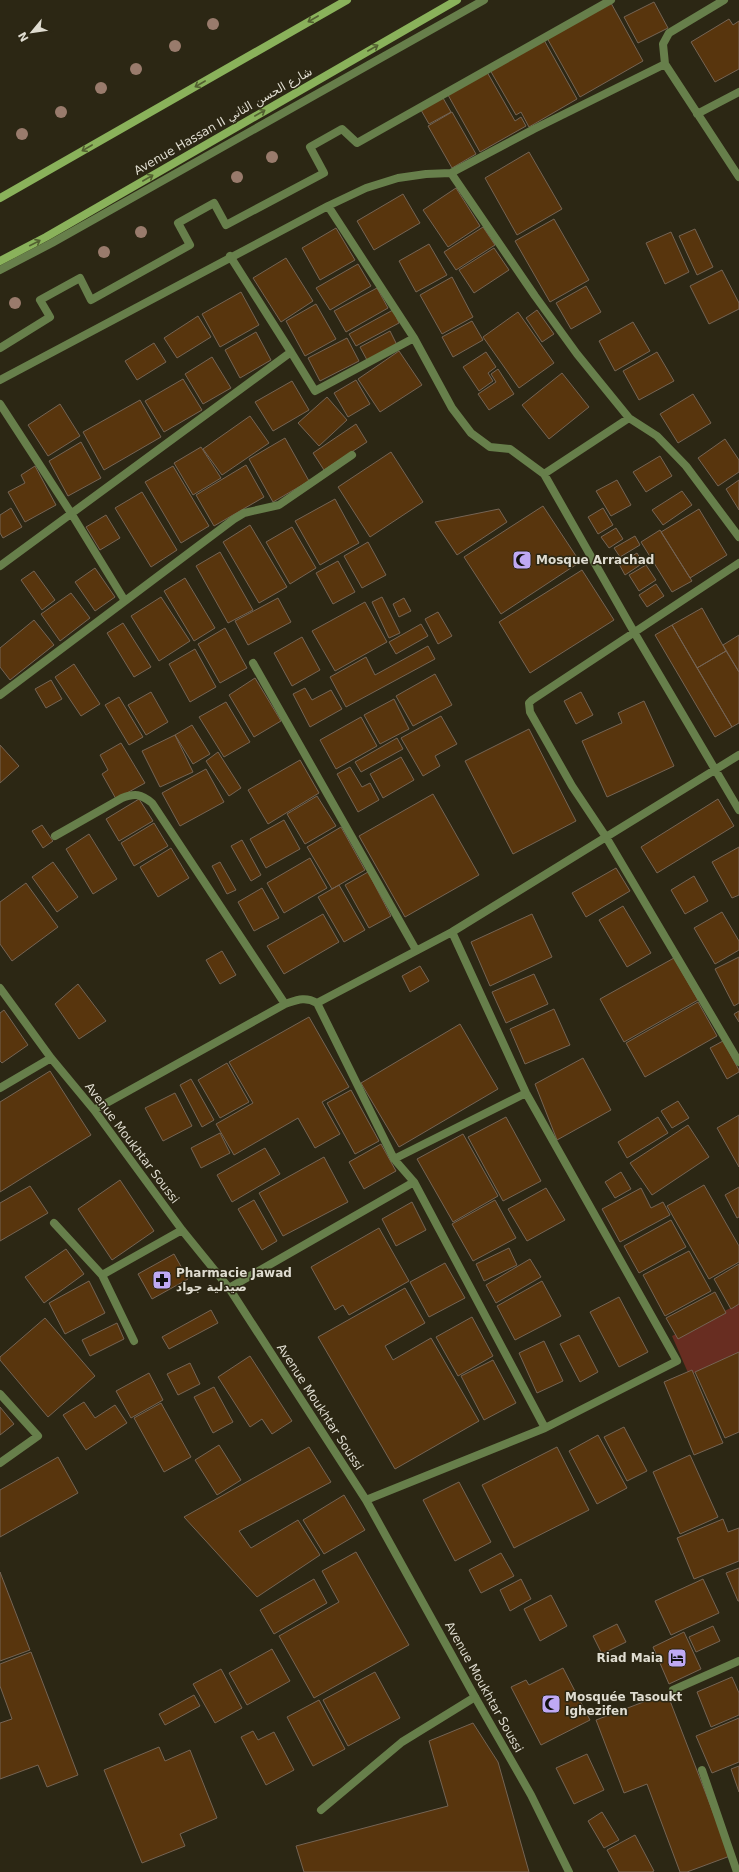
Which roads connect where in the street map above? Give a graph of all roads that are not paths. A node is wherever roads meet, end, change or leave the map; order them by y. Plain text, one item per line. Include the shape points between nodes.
1 (347, 0) edge
2 (457, 0) edge
3 (484, 0) edge
4 (611, 0) edge
5 (724, 0) edge
6 (665, 64) junction
7 (739, 92) edge
8 (697, 114) junction
9 (451, 173) junction
10 (739, 177) edge
11 (0, 198) edge
12 (328, 206) junction
13 (230, 256) junction
14 (0, 261) edge
15 (0, 270) edge
16 (414, 338) junction
17 (0, 348) edge
18 (291, 352) junction
19 (0, 380) edge
20 (0, 404) edge
21 (629, 418) junction
22 (352, 455) dead end
23 (544, 474) junction
24 (70, 513) junction
25 (739, 537) edge
26 (739, 563) edge
27 (0, 566) edge
28 (125, 601) junction
29 (634, 632) junction
30 (253, 663) dead end
31 (0, 695) edge
32 (739, 755) edge
33 (716, 769) junction
34 (739, 810) edge
35 (55, 836) dead end
36 (606, 837) junction
37 (452, 932) junction
38 (416, 950) junction
39 (0, 988) edge
40 (317, 1003) junction
41 (285, 1004) junction
42 (51, 1058) junction
43 (739, 1062) edge
44 (0, 1088) edge
45 (526, 1093) junction
46 (94, 1110) junction
47 (394, 1159) junction
48 (414, 1182) junction
49 (54, 1223) dead end
50 (182, 1230) junction
51 (102, 1275) junction
52 (229, 1288) junction
53 (134, 1341) dead end
54 (0, 1394) edge
55 (545, 1428) junction
56 (0, 1463) edge
57 (366, 1500) junction
58 (739, 1661) edge
59 (674, 1690) dead end
60 (475, 1697) junction
61 (702, 1770) dead end
62 (321, 1810) dead end
63 (569, 1872) edge
64 (737, 1872) edge

1 -> 11 main road
14 -> 2 main road, Avenue Hassan II شارع الحسن الثاني
3 - 15 street
4 - 17 street via 357,143 342,129 310,147 324,174 233,221 226,224 214,202 178,223 190,245 91,300 80,278 40,300 50,317
5 - 6 street via 669,33 663,44
6 - 8 street
6 - 9 street
7 - 8 street
8 - 10 street
9 - 12 street via 398,178 366,188
9 - 21 street via 534,296
12 - 13 street
12 - 16 street
13 - 18 street
13 - 19 street
16 - 18 street via 316,391
16 - 23 street via 452,408 472,433 490,447 510,449
18 - 24 street
20 - 24 street
21 - 23 street
21 - 25 street via 657,436 686,466
22 - 28 street via 280,505 239,516
23 - 29 street
24 - 27 street
24 - 28 street
26 - 29 street
28 - 31 street
29 - 33 street
29 - 36 street via 532,700 530,704 530,712 572,786
30 - 38 street
32 - 33 street
33 - 34 street
33 - 36 street
35 - 41 street via 122,798 140,794 152,803
36 - 37 street
36 - 43 street
37 - 38 street
37 - 45 street
38 - 40 street
39 - 42 street, Avenue Moukhtar Soussi
40 - 41 street via 311,999 301,998
40 - 47 street
41 - 46 street
42 - 44 street
42 - 46 street, Avenue Moukhtar Soussi
45 - 47 street
45 - 55 street via 676,1361
46 - 50 street, Avenue Moukhtar Soussi
47 - 48 street
48 - 52 street
48 - 55 street
49 - 51 street
50 - 51 street
50 - 52 street, Avenue Moukhtar Soussi
51 - 53 street
52 - 57 street, Avenue Moukhtar Soussi
54 - 56 street via 38,1436
55 - 57 street
57 - 60 street, Avenue Moukhtar Soussi
58 - 59 street
60 - 62 street via 402,1742
60 - 63 street, Avenue Moukhtar Soussi via 531,1795
61 - 64 street

